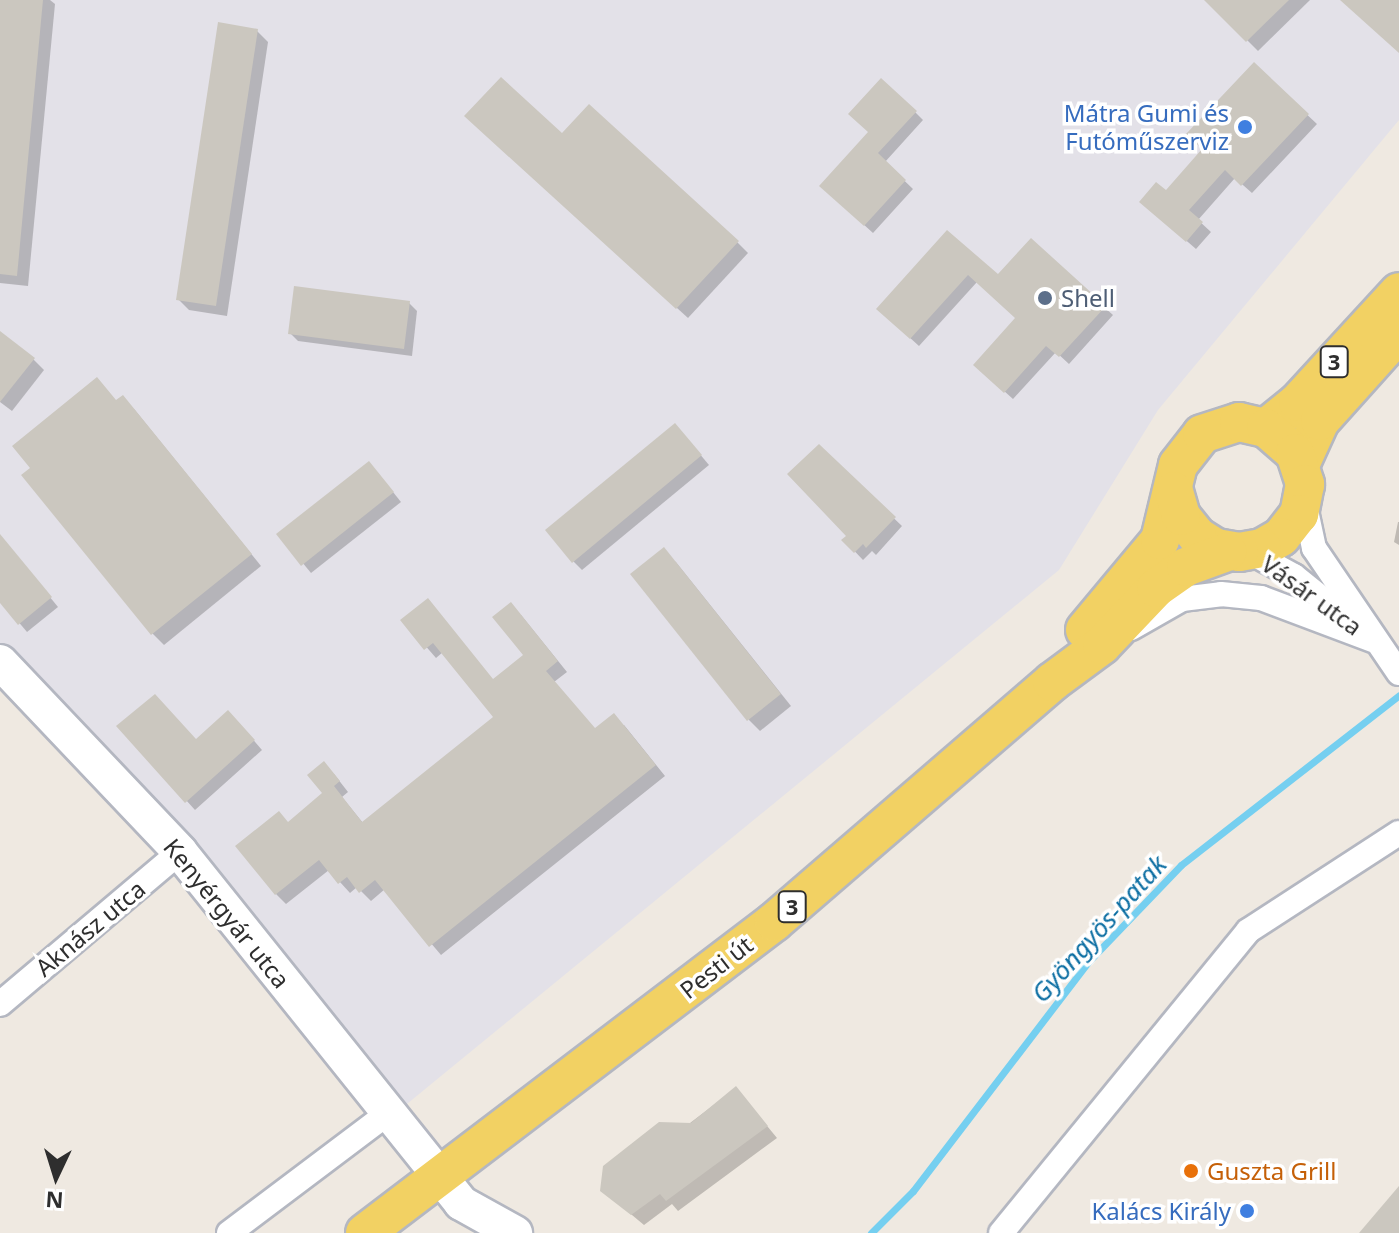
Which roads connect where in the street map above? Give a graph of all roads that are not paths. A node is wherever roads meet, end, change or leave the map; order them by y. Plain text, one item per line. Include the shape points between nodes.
1 (1399, 292) edge
2 (1399, 333) edge
3 (1266, 428) junction
4 (1302, 482) junction
5 (1174, 491) junction
6 (1239, 552) junction
7 (1102, 645) junction
8 (1378, 647) junction
9 (0, 662) edge
10 (1399, 673) edge
11 (1052, 682) junction
12 (1399, 833) edge
13 (180, 852) junction
14 (0, 1004) edge
15 (388, 1113) junction
16 (439, 1177) junction
17 (229, 1233) edge
18 (365, 1233) edge
19 (515, 1233) edge
20 (1001, 1233) edge

1 - 3 main road, 3 via 1298,402
2 - 4 main road, Pesti út / 3 via 1320,421
3 - 4 main road via 1287,443
3 - 5 main road, Pesti út / 3 via 1239,422 1202,434 1178,465
4 - 6 main road, Pesti út / 3 via 1281,537
4 - 8 street, Vásár utca via 1314,548
5 - 6 main road via 1188,527 1206,543
5 - 11 main road, Pesti út / 3 via 1167,525 1152,554 1093,618
6 - 7 main road, Pesti út / 3 via 1186,567 1156,588
6 - 8 street, Vásár utca via 1294,576
7 - 8 street, Vásár utca via 1182,599 1221,594 1261,598
7 - 11 main road, Pesti út / 3
8 - 10 street, Vásár utca
9 - 13 street, Kenyérgyár utca
11 - 16 main road, Pesti út / 3 via 774,922
12 - 20 street via 1248,931
13 - 14 street, Aknász utca
13 - 15 street, Kenyérgyár utca
15 - 16 street, Kenyérgyár utca
15 - 17 street
16 - 18 main road, Pesti út / 3
16 - 19 street, Kenyérgyár utca via 461,1203

